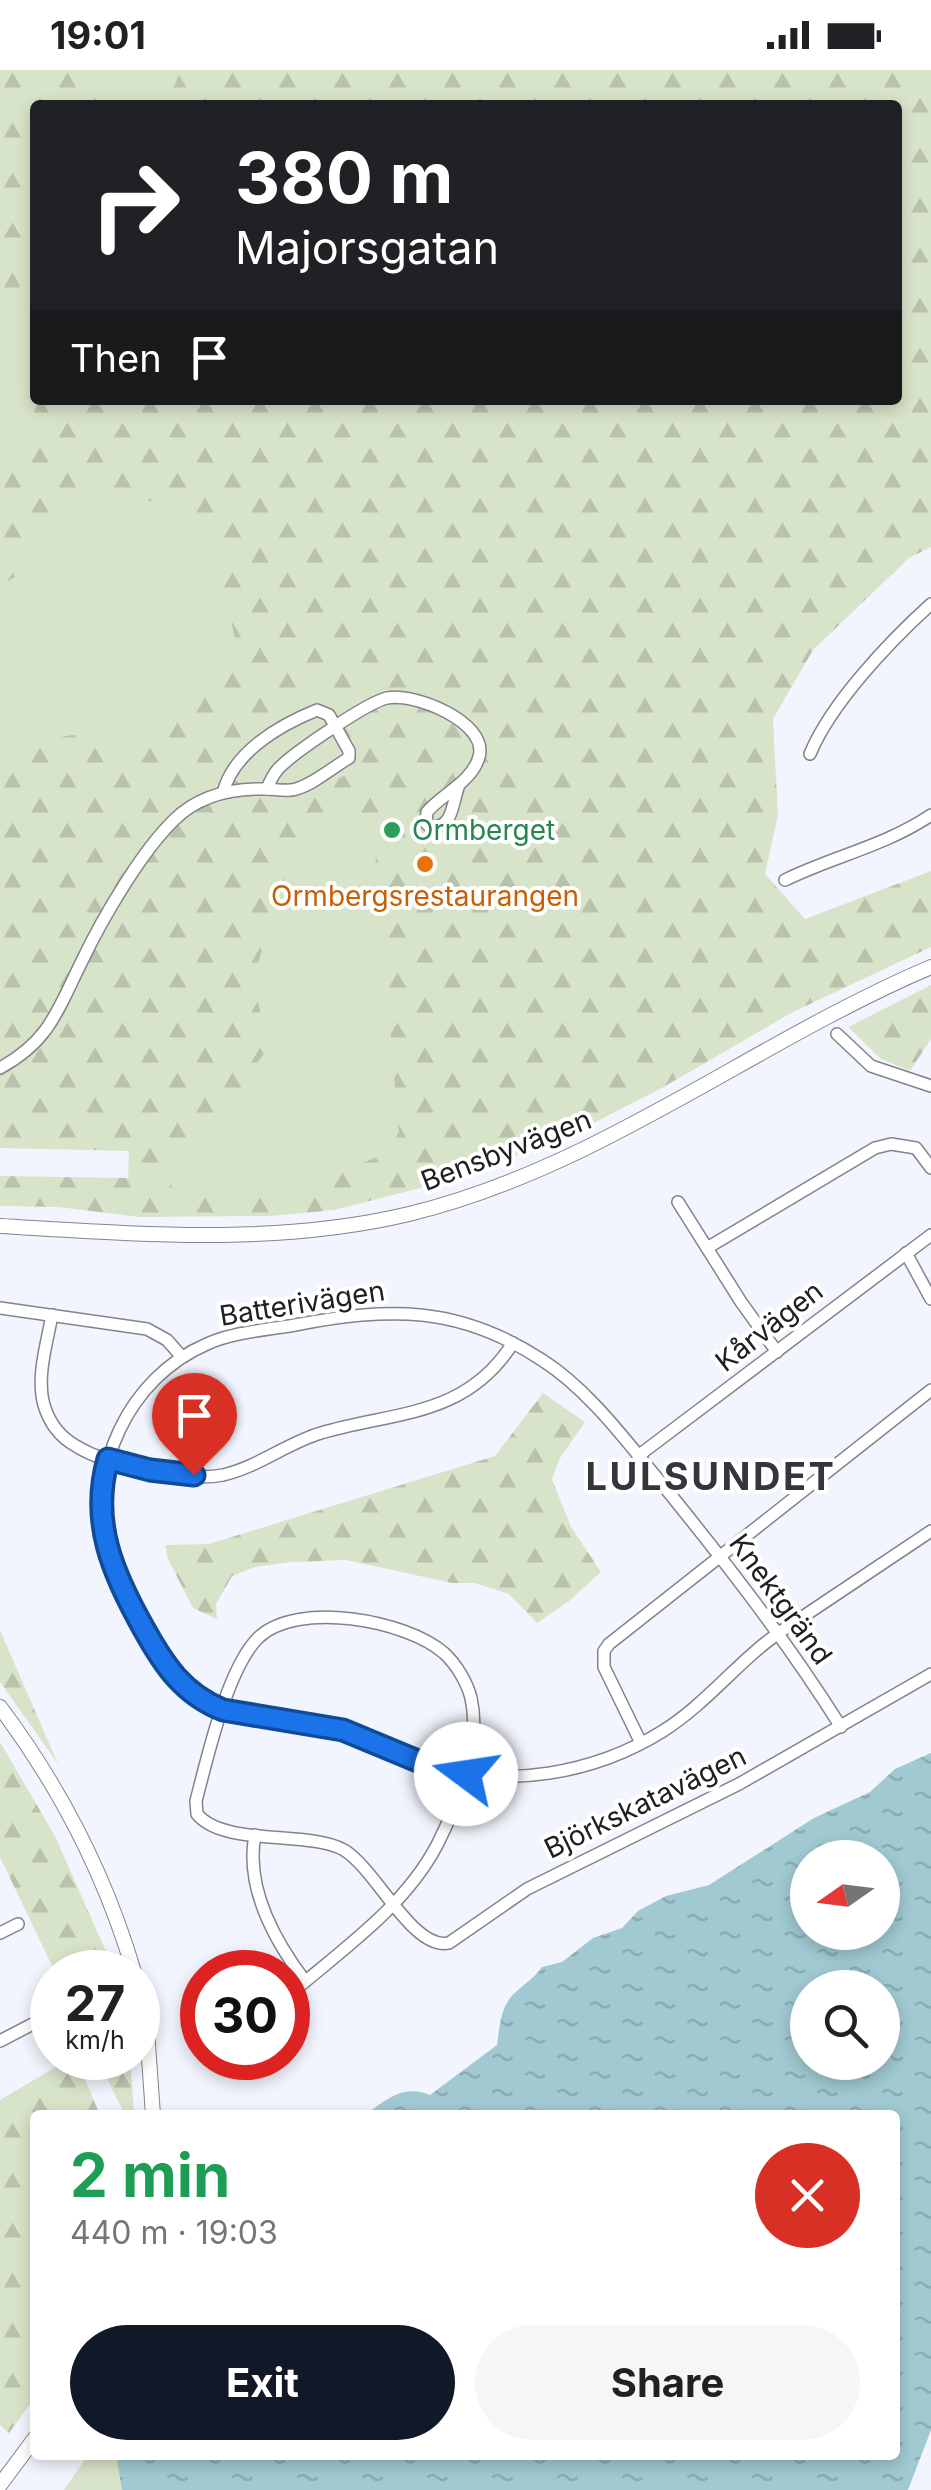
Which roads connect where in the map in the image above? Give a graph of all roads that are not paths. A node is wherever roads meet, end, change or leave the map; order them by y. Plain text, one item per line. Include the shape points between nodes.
1 (931, 604) edge
2 (338, 728) junction
3 (810, 754) dead end
4 (459, 785) dead end
5 (267, 788) junction
6 (223, 793) junction
7 (931, 815) edge
8 (784, 880) dead end
9 (931, 967) edge
10 (837, 1034) dead end
11 (0, 1068) edge
12 (931, 1086) edge
13 (931, 1168) edge
14 (678, 1202) dead end
15 (1, 1226) edge
16 (931, 1236) edge
17 (707, 1248) junction
18 (906, 1252) junction
19 (931, 1299) edge
20 (0, 1308) edge
21 (52, 1315) junction
22 (514, 1344) junction
23 (777, 1352) junction
24 (182, 1357) junction
25 (931, 1390) edge
26 (638, 1456) junction
27 (108, 1459) junction
28 (931, 1530) edge
29 (720, 1556) junction
30 (778, 1633) junction
31 (931, 1674) edge
32 (0, 1707) edge
33 (223, 1710) junction
34 (841, 1728) junction
35 (641, 1743) junction
36 (466, 1774) junction
37 (255, 1836) junction
38 (394, 1903) junction
39 (18, 1924) dead end
40 (0, 1933) edge
41 (126, 1950) edge
42 (282, 1950) edge
43 (310, 1977) edge
44 (30, 2025) edge
45 (0, 2041) edge
46 (151, 2080) edge
47 (153, 2110) edge
48 (30, 2445) edge
49 (0, 2485) edge

1 - 3 street via 874,660
2 - 4 street via 390,697 442,711 468,725 480,745 477,764
2 - 5 street via 280,766
2 - 5 street via 349,758 294,790
2 - 6 street via 320,710 289,724 238,763
5 - 6 street
6 - 11 street via 187,808 165,829 96,935 46,1033
7 - 8 street via 877,846
9 - 15 main road, Bensbyvägen via 617,1133 512,1180 409,1214 224,1236
10 - 12 street via 876,1069
13 - 17 street via 916,1148 874,1148
14 - 17 street
16 - 18 street, Kårvägen
17 - 23 street
18 - 19 street
18 - 23 street, Kårvägen
20 - 21 street
21 - 24 street via 147,1329
21 - 27 street via 41,1387 47,1414 68,1442
22 - 24 street, Batterivägen via 446,1318 375,1312 231,1336
22 - 26 street, Batterivägen via 570,1380
22 - 27 street via 481,1380 446,1402 310,1436 230,1473 150,1470
23 - 26 street, Kårvägen
24 - 27 street, Batterivägen via 135,1404
25 - 29 street
26 - 29 street, Knektgränd
27 - 33 street, Batterivägen via 101,1518 114,1573 172,1674 197,1698
28 - 30 street, Batterivägen
29 - 30 street, Knektgränd
29 - 35 street via 604,1651 604,1667
30 - 34 street, Knektgränd
30 - 35 street, Batterivägen via 700,1703
31 - 34 street, Björkskatavägen
32 - 41 main road via 72,1820
33 - 36 street, Batterivägen via 343,1730
33 - 36 street via 243,1660 258,1638 280,1624 327,1615 372,1624 419,1637 459,1671 471,1699
33 - 37 street, Björkskatavägen via 197,1814
34 - 38 street, Björkskatavägen via 527,1888 449,1943 426,1939
35 - 36 street, Batterivägen via 556,1772
36 - 38 street via 436,1847
37 - 38 street, Björkskatavägen via 339,1848
37 - 42 street via 252,1878
38 - 43 street
39 - 40 street
44 - 45 street
46 - 47 main road
48 - 49 main road

